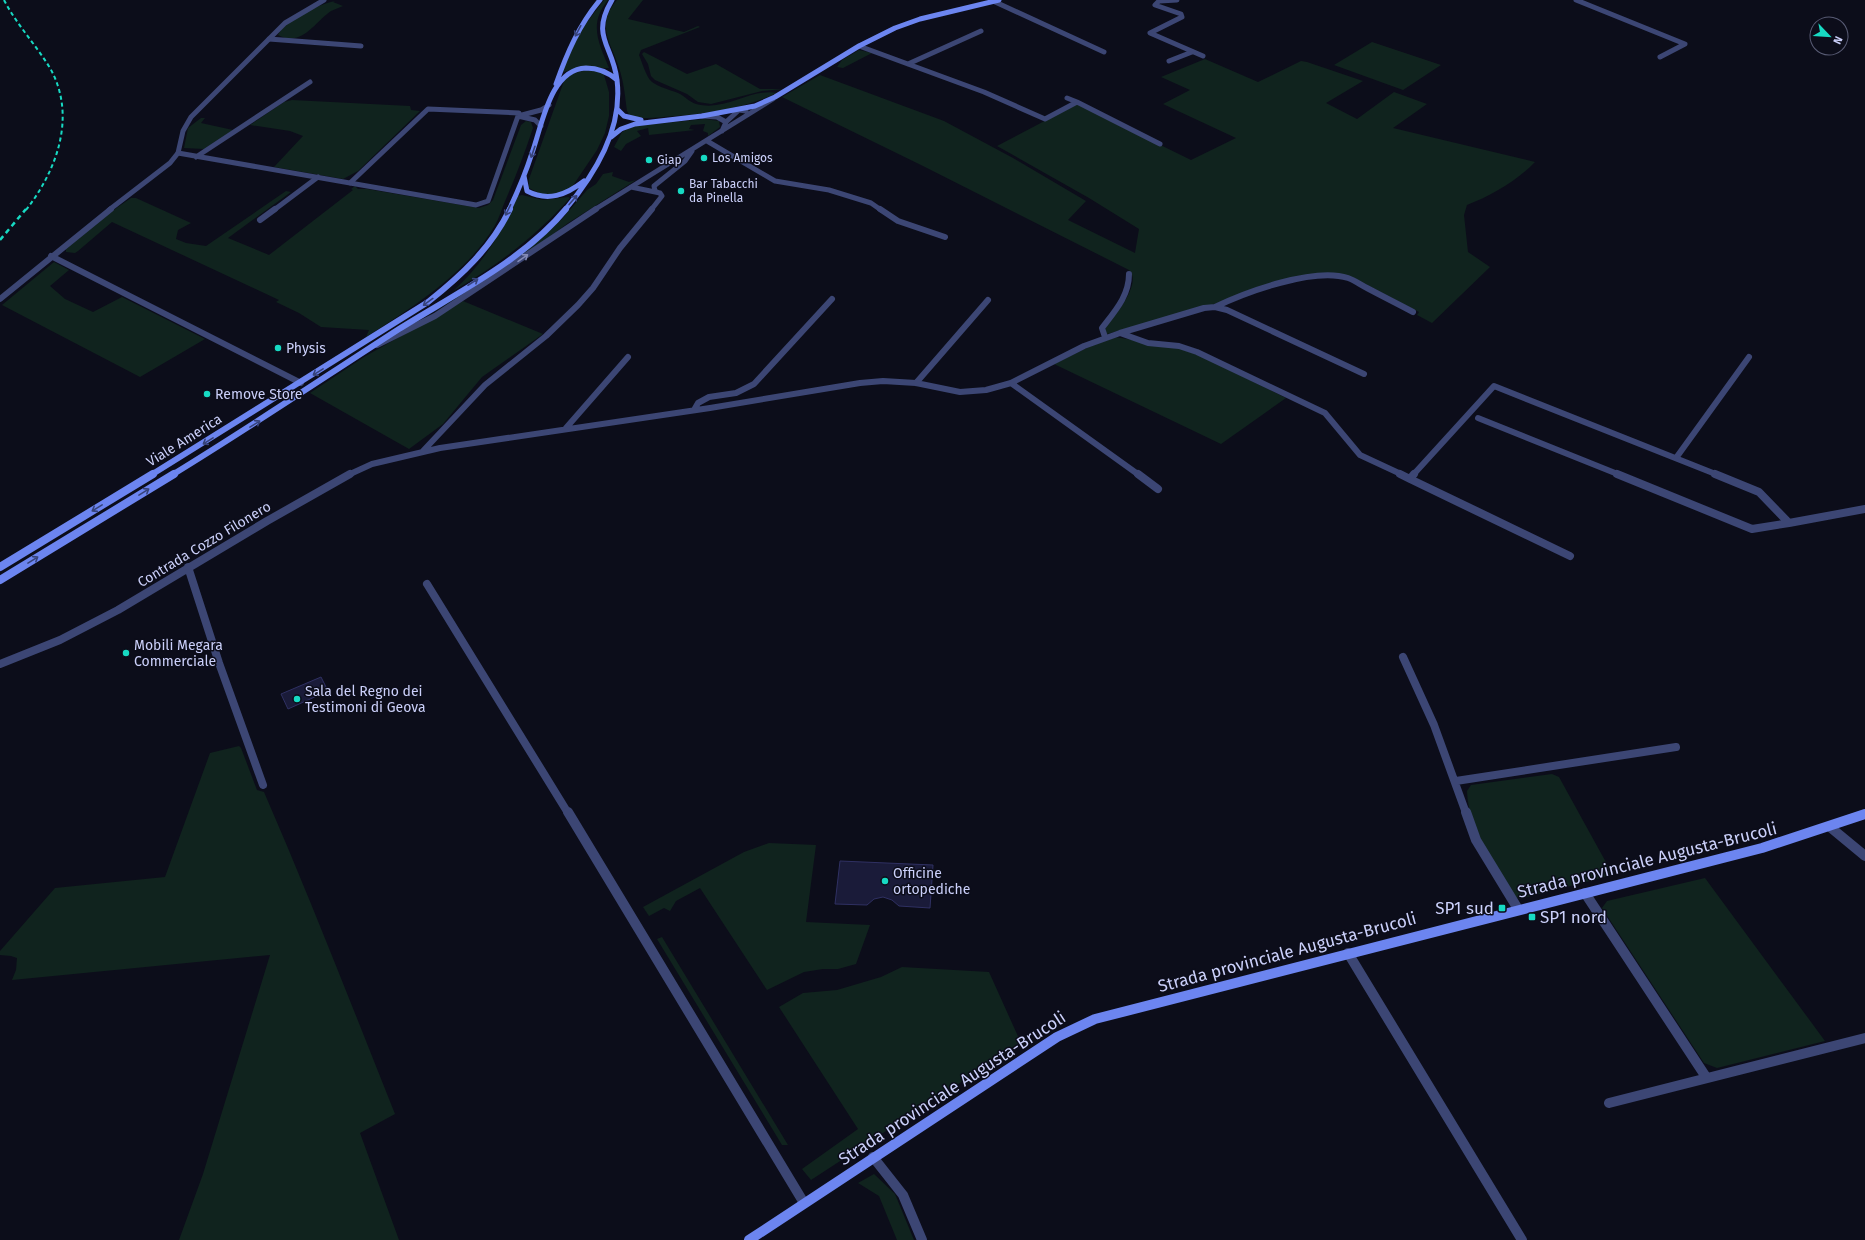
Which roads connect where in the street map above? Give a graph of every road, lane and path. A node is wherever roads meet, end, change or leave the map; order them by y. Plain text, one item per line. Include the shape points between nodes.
1 (324, 0) edge
2 (600, 0) edge
3 (612, 0) edge
4 (999, 0) edge
5 (1177, 0) edge
6 (1576, 0) edge
7 (993, 2) junction
8 (981, 31) dead end
9 (269, 39) junction
10 (361, 46) dead end
11 (859, 46) junction
12 (1104, 52) dead end
13 (1192, 52) junction
14 (1203, 56) dead end
15 (1660, 57) dead end
16 (1169, 61) dead end
17 (908, 64) junction
18 (617, 81) junction
19 (310, 82) dead end
20 (555, 88) junction
21 (775, 97) junction
22 (1067, 98) dead end
23 (1077, 102) junction
24 (549, 105) junction
25 (617, 109) junction
26 (739, 110) junction
27 (750, 114) junction
28 (518, 116) junction
29 (702, 116) junction
30 (653, 121) junction
31 (726, 122) junction
32 (541, 126) junction
33 (721, 131) junction
34 (610, 138) junction
35 (707, 141) junction
36 (1160, 144) dead end
37 (694, 149) junction
38 (178, 153) junction
39 (196, 156) junction
40 (524, 175) junction
41 (591, 175) junction
42 (318, 177) junction
43 (350, 183) junction
44 (631, 187) junction
45 (660, 194) junction
46 (260, 220) dead end
47 (945, 237) dead end
48 (51, 256) junction
49 (1129, 274) dead end
50 (0, 299) edge
51 (832, 300) dead end
52 (988, 300) dead end
53 (1215, 307) junction
54 (1413, 312) dead end
55 (1120, 333) junction
56 (1105, 337) junction
57 (370, 349) junction
58 (628, 357) dead end
59 (1749, 357) dead end
60 (1364, 374) dead end
61 (301, 383) junction
62 (916, 383) junction
63 (1011, 383) junction
64 (694, 410) junction
65 (1478, 418) dead end
66 (566, 428) junction
67 (423, 451) junction
68 (1676, 458) junction
69 (1410, 479) junction
70 (1158, 489) dead end
71 (1865, 509) edge
72 (1789, 523) junction
73 (1570, 556) dead end
74 (0, 567) edge
75 (188, 567) junction
76 (0, 580) edge
77 (427, 584) dead end
78 (1403, 657) dead end
79 (0, 664) edge
80 (1676, 747) dead end
81 (1456, 781) junction
82 (263, 786) dead end
83 (1865, 814) edge
84 (1830, 827) junction
85 (1865, 856) edge
86 (1586, 893) junction
87 (1518, 909) junction
88 (1348, 953) junction
89 (1865, 1038) edge
90 (1706, 1077) junction
91 (1609, 1103) dead end
92 (873, 1157) junction
93 (804, 1203) junction
94 (749, 1240) edge
95 (922, 1240) edge
96 (1522, 1240) edge

1 - 9 street via 292,18
2 -> 20 main road, Viale America via 577,32
3 - 18 main road, Viale America via 605,11 600,30
4 - 7 main road
5 - 13 street via 1159,1 1155,5 1181,14 1182,17 1150,33
6 - 15 street via 1685,44
7 - 11 main road via 920,19 882,33
7 - 12 street
8 - 17 street
9 - 10 street
9 - 38 street via 191,117
11 - 17 street
11 - 21 main road
13 - 14 street
13 - 16 street
17 - 23 street via 984,92 1045,119
18 - 20 main road via 605,71 584,69 565,76
18 - 25 main road, Viale America
19 - 39 street
20 - 24 main road, Viale America
21 - 26 main road
21 - 27 street
22 - 23 street
23 - 36 street
24 - 28 street via 541,110
24 - 32 main road, Viale America
25 - 30 main road via 628,118
25 - 34 main road, Viale America
26 - 27 street via 748,111
26 - 29 main road
26 - 31 street
27 - 33 street
28 - 32 street via 535,120
28 - 43 street via 519,113 428,109
28 - 43 street via 488,201 482,204
29 - 30 main road
29 - 31 street via 716,117
30 - 34 main road via 621,129
31 - 33 street
32 -> 40 main road, Viale America
33 - 35 street
34 - 41 main road, Viale America
35 - 37 street
35 - 47 street via 775,181 829,190 871,203 898,221
37 - 44 street
37 - 45 street via 685,161 654,186 654,190
38 - 39 street
38 - 48 street via 161,171
39 - 42 street
40 - 41 main road via 527,191 547,197 568,193
40 -> 61 main road, Viale America via 495,236 458,277 422,306
57 -> 41 main road, Viale America via 517,252 564,210
42 - 43 street
42 - 46 street
44 - 45 street
57 -> 44 street via 435,316
45 - 67 street via 662,196 578,305 546,336 485,385
48 - 50 street
48 - 61 street
49 - 56 street via 1122,302 1102,328
51 - 64 street via 754,384 742,391 702,398
52 - 62 street
53 - 54 street, Contrada Cozzo Filonero via 1269,286 1337,276 1348,278
53 - 55 street, Contrada Cozzo Filonero
53 - 60 street via 1227,310
55 - 56 street, Contrada Cozzo Filonero
55 - 69 street via 1148,343 1179,346 1197,352 1324,413 1360,455
56 - 63 street, Contrada Cozzo Filonero
76 -> 57 main road, Viale America via 262,420
58 - 66 street
59 - 68 street
61 -> 74 main road, Viale America
62 - 63 street, Contrada Cozzo Filonero via 960,392 986,390
62 - 64 street, Contrada Cozzo Filonero via 860,383
63 - 70 street
64 - 66 street, Contrada Cozzo Filonero
65 - 72 street via 1752,530
66 - 67 street, Contrada Cozzo Filonero
67 - 75 street, Contrada Cozzo Filonero via 361,468
68 - 69 street via 1494,386
68 - 72 street via 1759,492
69 - 73 street
71 - 72 street
75 - 79 street, Contrada Cozzo Filonero via 118,610 60,640
75 - 82 street
77 - 93 street via 626,906
78 - 81 street
80 - 81 street
81 - 87 street via 1476,840
83 - 84 main road, Strada provinciale Augusta-Brucoli
84 - 85 street
84 - 86 main road, Strada provinciale Augusta-Brucoli via 1762,848
86 - 87 main road, Strada provinciale Augusta-Brucoli
86 - 90 street
87 - 88 main road, Strada provinciale Augusta-Brucoli
88 - 92 main road, Strada provinciale Augusta-Brucoli via 1095,1019 1057,1037
88 - 96 street
89 - 90 street
90 - 91 street
92 - 93 main road, Strada provinciale Augusta-Brucoli
92 - 95 street via 903,1195
93 - 94 main road, Strada provinciale Augusta-Brucoli

